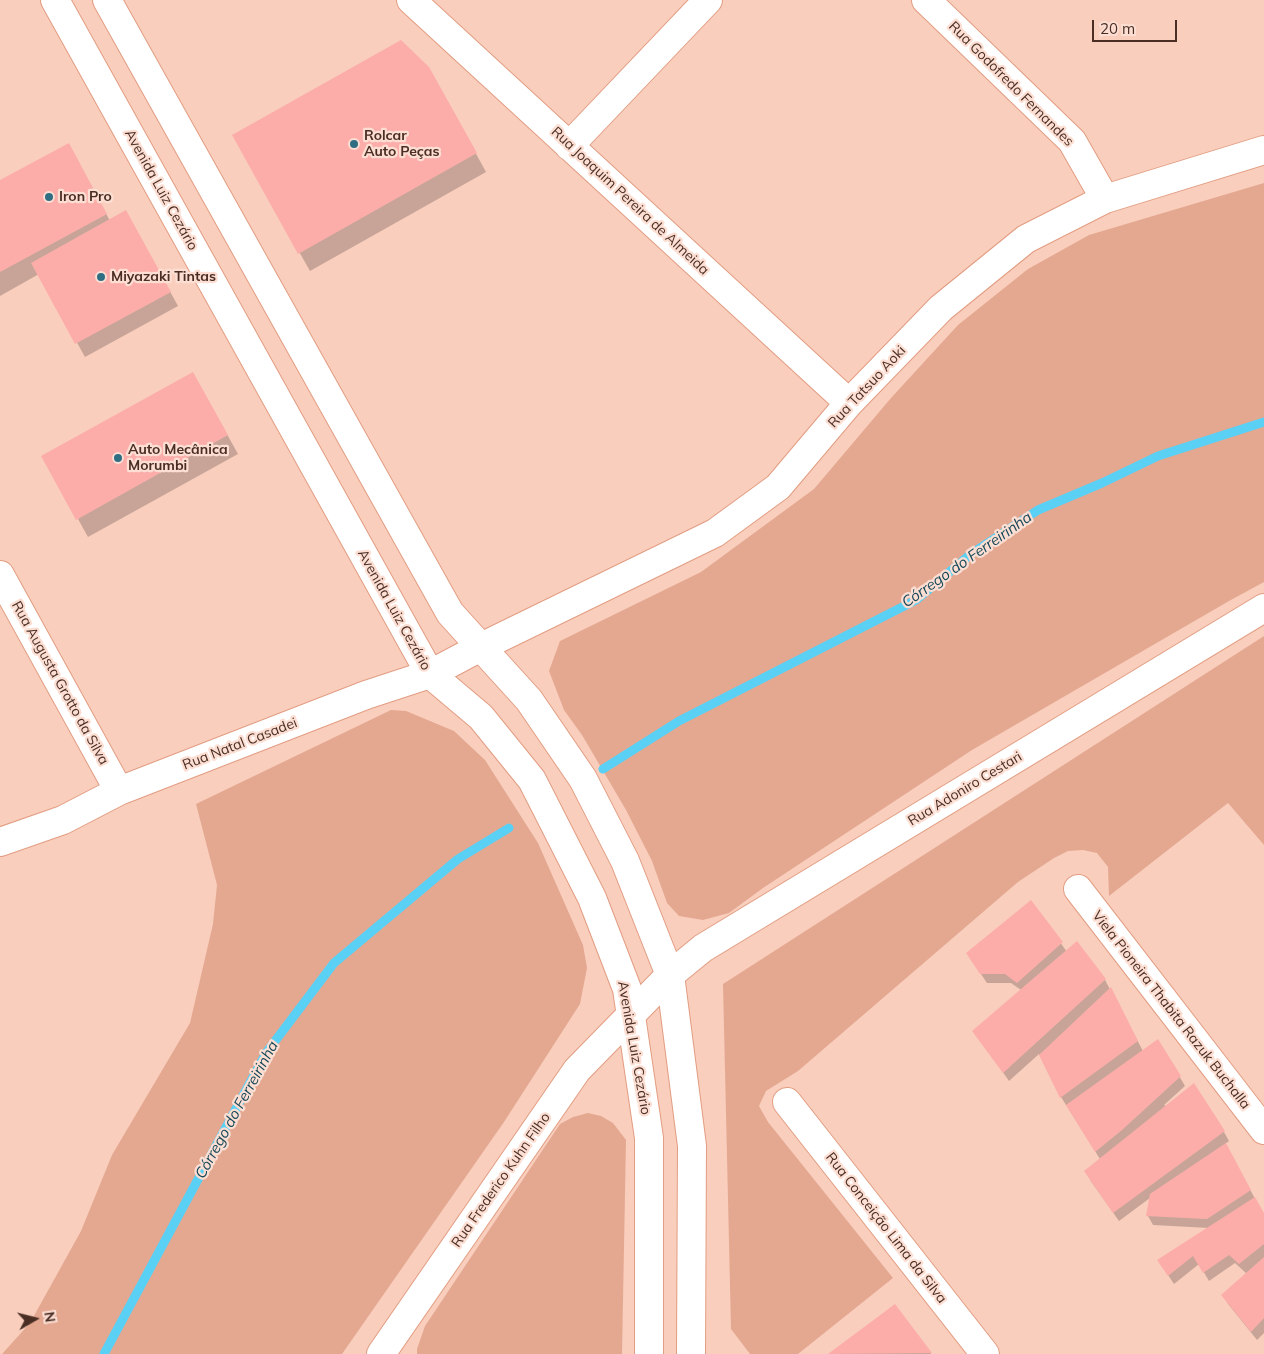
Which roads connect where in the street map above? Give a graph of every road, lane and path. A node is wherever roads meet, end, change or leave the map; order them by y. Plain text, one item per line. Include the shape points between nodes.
1 (55, 0) edge
2 (107, 0) edge
3 (410, 0) edge
4 (708, 0) edge
5 (926, 0) edge
6 (570, 146) junction
7 (1264, 150) edge
8 (1105, 199) junction
9 (850, 403) junction
10 (0, 575) edge
11 (1264, 608) edge
12 (480, 647) junction
13 (430, 674) junction
14 (119, 791) junction
15 (0, 842) edge
16 (1078, 889) dead end
17 (670, 975) junction
18 (630, 1014) junction
19 (787, 1102) dead end
20 (1264, 1130) edge
21 (381, 1354) edge
22 (649, 1354) edge
23 (691, 1354) edge
24 (985, 1354) edge

1 - 13 street, Avenida Luiz Cezário
2 - 12 street via 450,613
3 - 6 street, Rua Joaquim Pereira de Almeida
4 - 6 street
5 - 8 street, Rua Godofredo Fernandes via 1072,141
6 - 9 street, Rua Joaquim Pereira de Almeida
7 - 8 street, Rua Tatsuo Aoki
8 - 9 street, Rua Tatsuo Aoki via 1026,239 941,308
9 - 12 street, Rua Tatsuo Aoki via 778,487 715,533
10 - 14 street, Rua Augusta Grotto da Silva
11 - 17 street, Rua Adoniro Cestari via 703,948
12 - 13 street, Rua Natal Casadei
12 - 17 street via 529,700 583,779 625,861
13 - 14 street, Rua Natal Casadei via 366,695
13 - 18 street, Avenida Luiz Cezário via 481,717 532,780 592,898 627,989
14 - 15 street, Rua Natal Casadei via 63,820
16 - 20 street, Viela Pioneira Thabita Razuk Buchalla
17 - 18 street, Rua Adoniro Cestari
17 - 23 street via 692,1146
18 - 21 street, Rua Frederico Kuhn Filho via 576,1070
18 - 22 street, Avenida Luiz Cezário via 649,1138
19 - 24 street, Rua Conceição Lima da Silva

